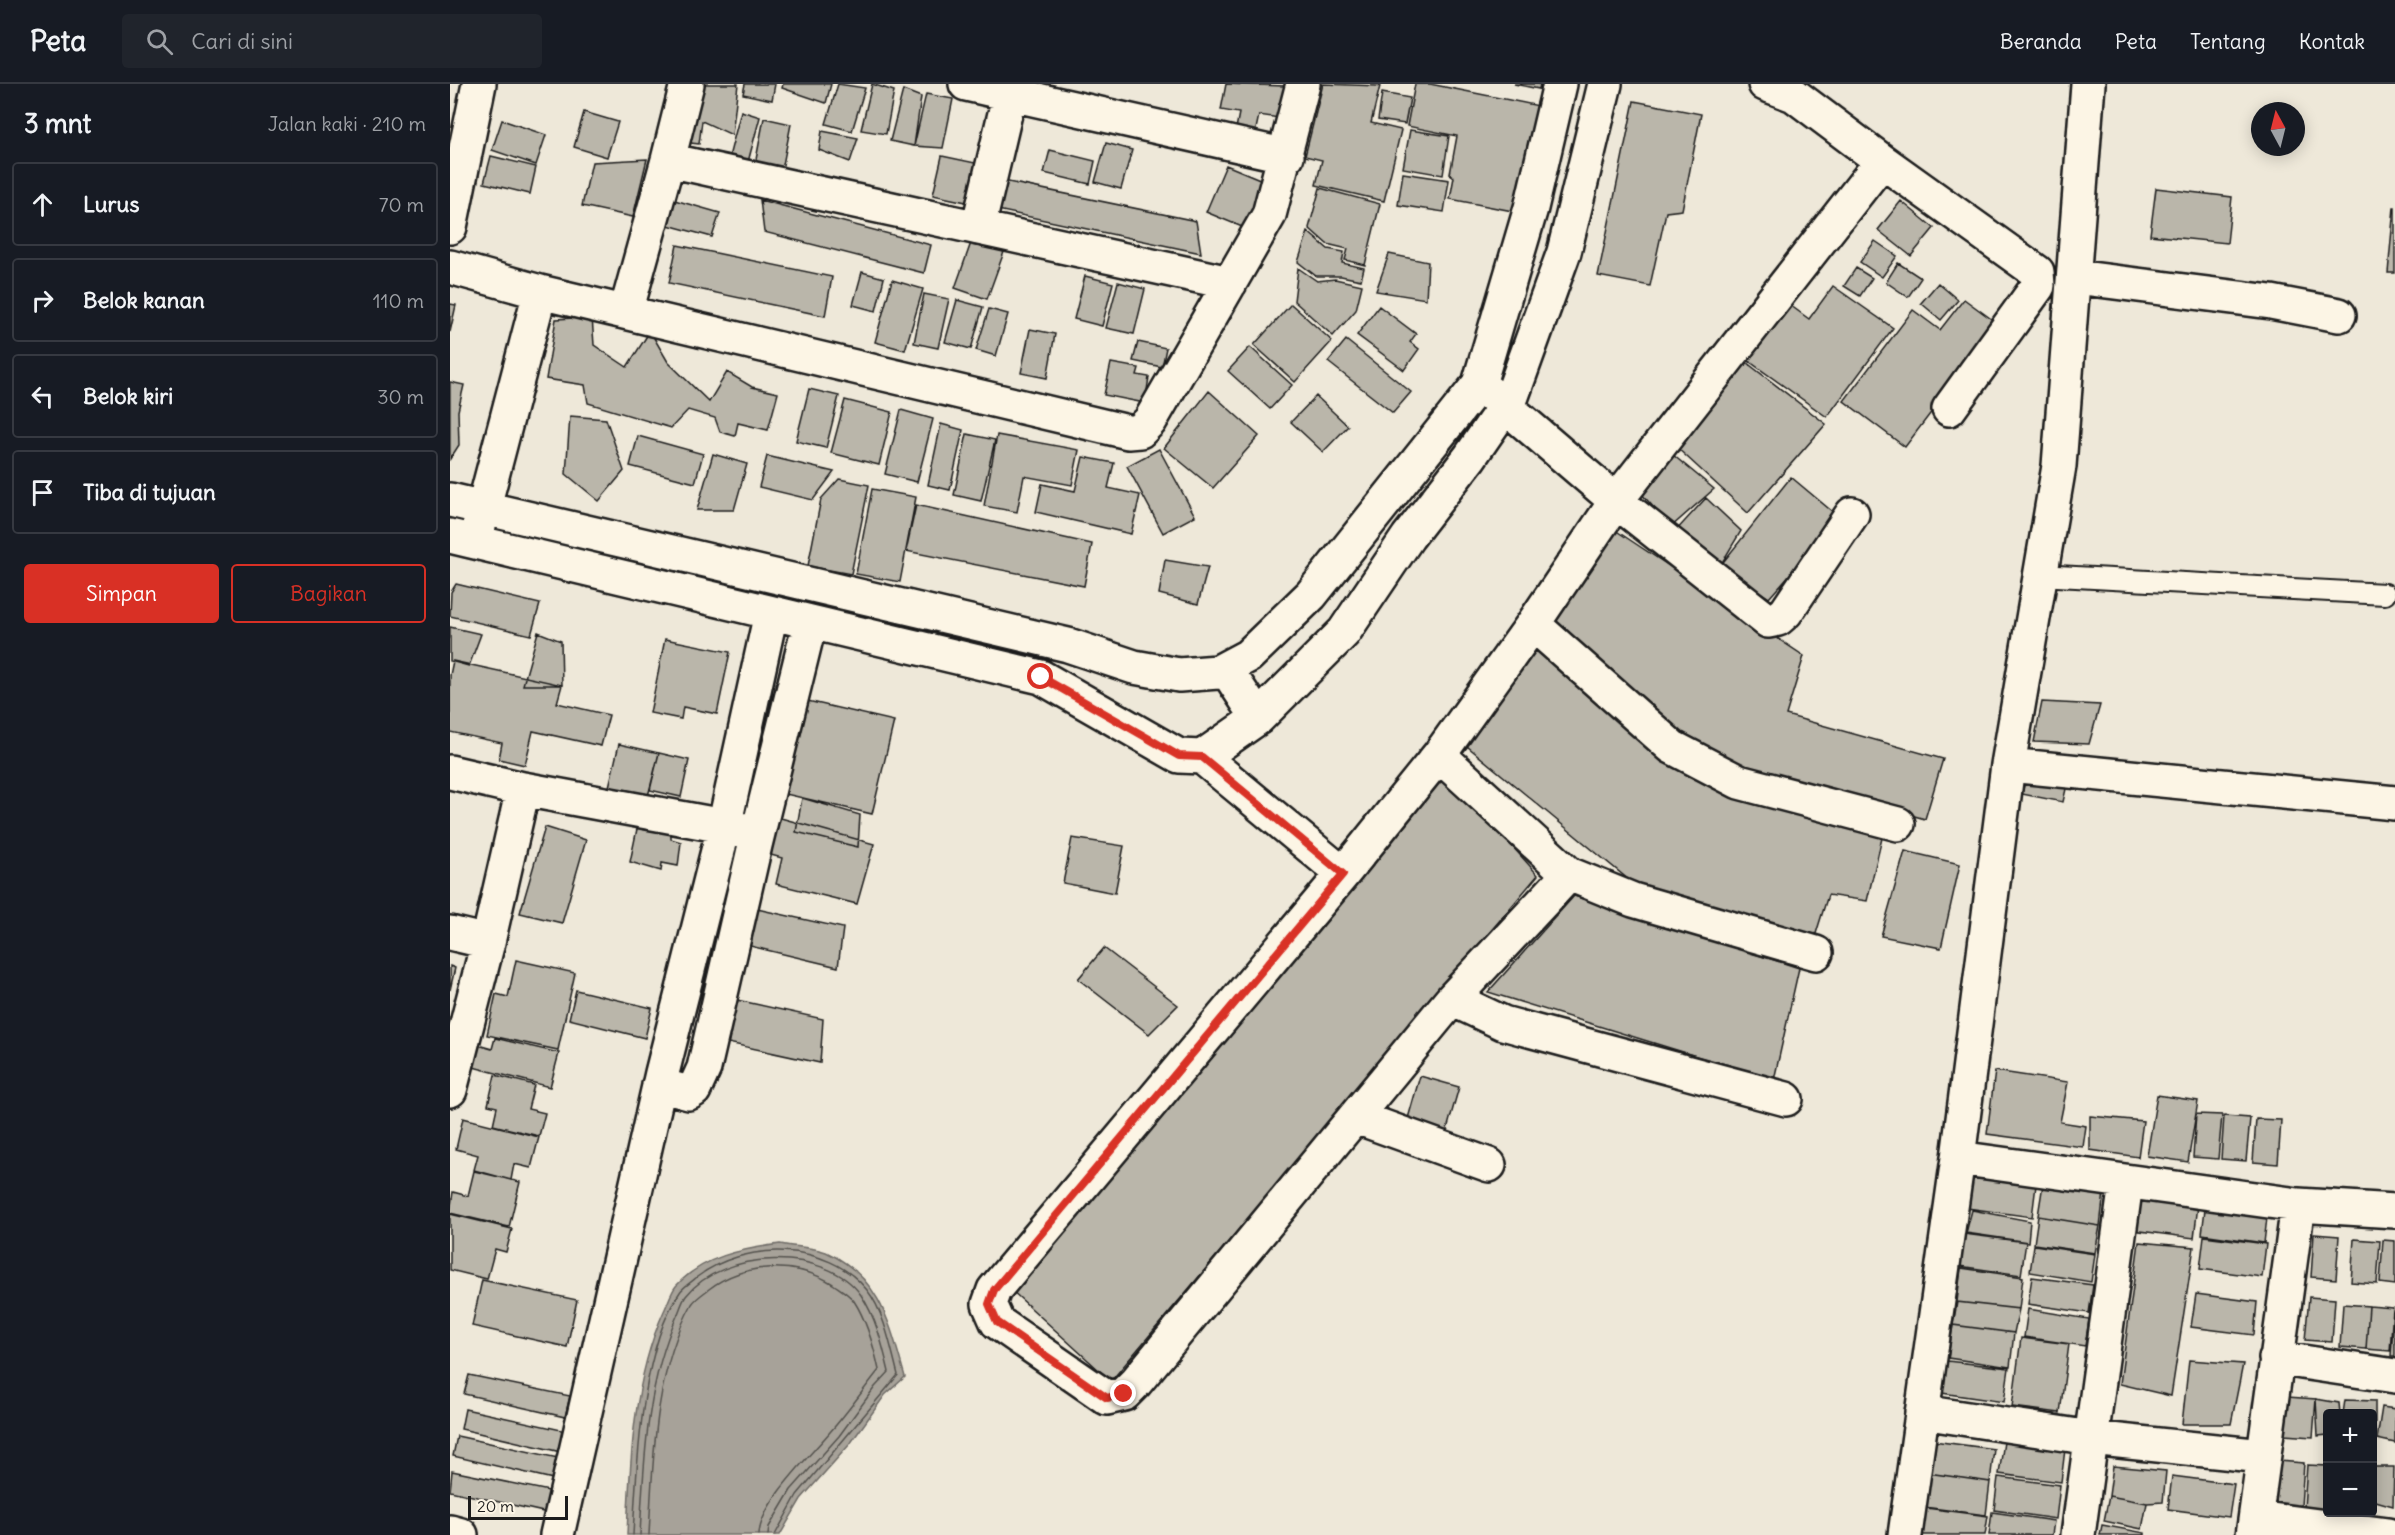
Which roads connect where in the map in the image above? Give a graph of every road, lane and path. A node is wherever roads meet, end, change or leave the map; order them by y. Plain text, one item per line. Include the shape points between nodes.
1 (687, 84) edge
2 (966, 84) edge
3 (1303, 84) edge
4 (1560, 84) edge
5 (1605, 84) edge
6 (1766, 84) edge
7 (2088, 84) edge
8 (1011, 89) edge
9 (468, 96) edge
10 (1287, 156) junction
11 (668, 160) junction
12 (1882, 161) junction
13 (450, 227) edge
14 (978, 228) junction
15 (450, 267) edge
16 (2075, 277) junction
17 (1230, 283) junction
18 (540, 292) junction
19 (626, 312) junction
20 (2339, 315) dead end
21 (1479, 384) junction
22 (1506, 406) junction
23 (1949, 409) dead end
24 (450, 500) edge
25 (1616, 501) junction
26 (482, 507) junction
27 (1852, 514) dead end
28 (462, 538) edge
29 (2039, 575) junction
30 (2385, 594) dead end
31 (771, 613) junction
32 (810, 622) junction
33 (1533, 624) junction
34 (1134, 667) junction
35 (1226, 669) junction
36 (1107, 713) junction
37 (1258, 718) junction
38 (1439, 755) junction
39 (1202, 757) junction
40 (2008, 765) junction
41 (450, 772) edge
42 (523, 789) junction
43 (2395, 803) edge
44 (1898, 824) dead end
45 (724, 827) junction
46 (758, 832) junction
47 (1343, 874) junction
48 (1569, 874) junction
49 (450, 933) edge
50 (488, 942) junction
51 (1816, 953) dead end
52 (1452, 999) junction
53 (451, 1084) edge
54 (659, 1086) junction
55 (1786, 1098) dead end
56 (1356, 1116) junction
57 (1958, 1158) junction
58 (1489, 1166) dead end
59 (2126, 1183) junction
60 (2298, 1205) junction
61 (2395, 1211) edge
62 (2276, 1358) junction
63 (2395, 1376) edge
64 (1922, 1412) junction
65 (2091, 1438) junction
66 (2263, 1456) junction
67 (2255, 1527) edge
68 (450, 1532) edge
69 (460, 1535) edge
70 (557, 1535) edge
71 (1905, 1535) edge
72 (2078, 1535) edge
73 (2388, 1535) edge

1 - 11 street
2 - 8 street
3 - 10 street
4 - 21 street via 1531,208
5 - 22 street via 1564,252 1529,355
6 - 12 street via 1794,94
7 - 16 street
8 - 10 street
8 - 14 street
9 - 13 street
10 - 17 street via 1269,215
11 - 14 street
11 - 19 street
12 - 23 street via 2037,272 2038,286
12 - 25 street
14 - 17 street
15 - 18 street
16 - 20 street via 2271,302
16 - 29 street via 2059,466
17 - 19 street via 1150,421 1140,431 1128,432
18 - 19 street
18 - 26 street
21 - 22 street
21 - 35 street via 1311,595 1248,656
22 - 25 street
22 - 37 street via 1408,537 1344,632
24 - 26 street
25 - 27 street via 1768,621 1778,620 1786,612
25 - 33 street
26 - 28 street
26 - 34 street via 1068,645
28 - 31 street
29 - 30 lane
29 - 40 street
31 - 32 street
31 - 45 street
32 - 36 street via 1041,677
32 - 46 street
33 - 38 street
33 - 44 street via 1672,747 1739,782
34 - 35 street via 1179,675
34 - 36 street
35 - 37 street
36 - 39 street via 1179,756
37 - 39 street
38 - 47 street
38 - 48 street
39 - 47 street
40 - 43 street
40 - 57 street
41 - 42 street
42 - 45 street
42 - 50 street
45 - 46 street
45 - 54 street
46 - 54 street via 704,1068 689,1093
47 - 56 street via 994,1290 989,1304 997,1322 1107,1398 1124,1394
48 - 51 street via 1633,900
48 - 52 street
49 - 50 street
50 - 53 street
52 - 55 street via 1503,1023
52 - 56 street
54 - 70 street
56 - 58 street
57 - 59 street
57 - 64 street
59 - 60 street
59 - 65 street
60 - 61 street
60 - 62 street
62 - 63 street
62 - 66 street
64 - 65 street
64 - 71 street
65 - 66 street
65 - 72 street
66 - 67 street
67 - 73 street
68 - 69 street

